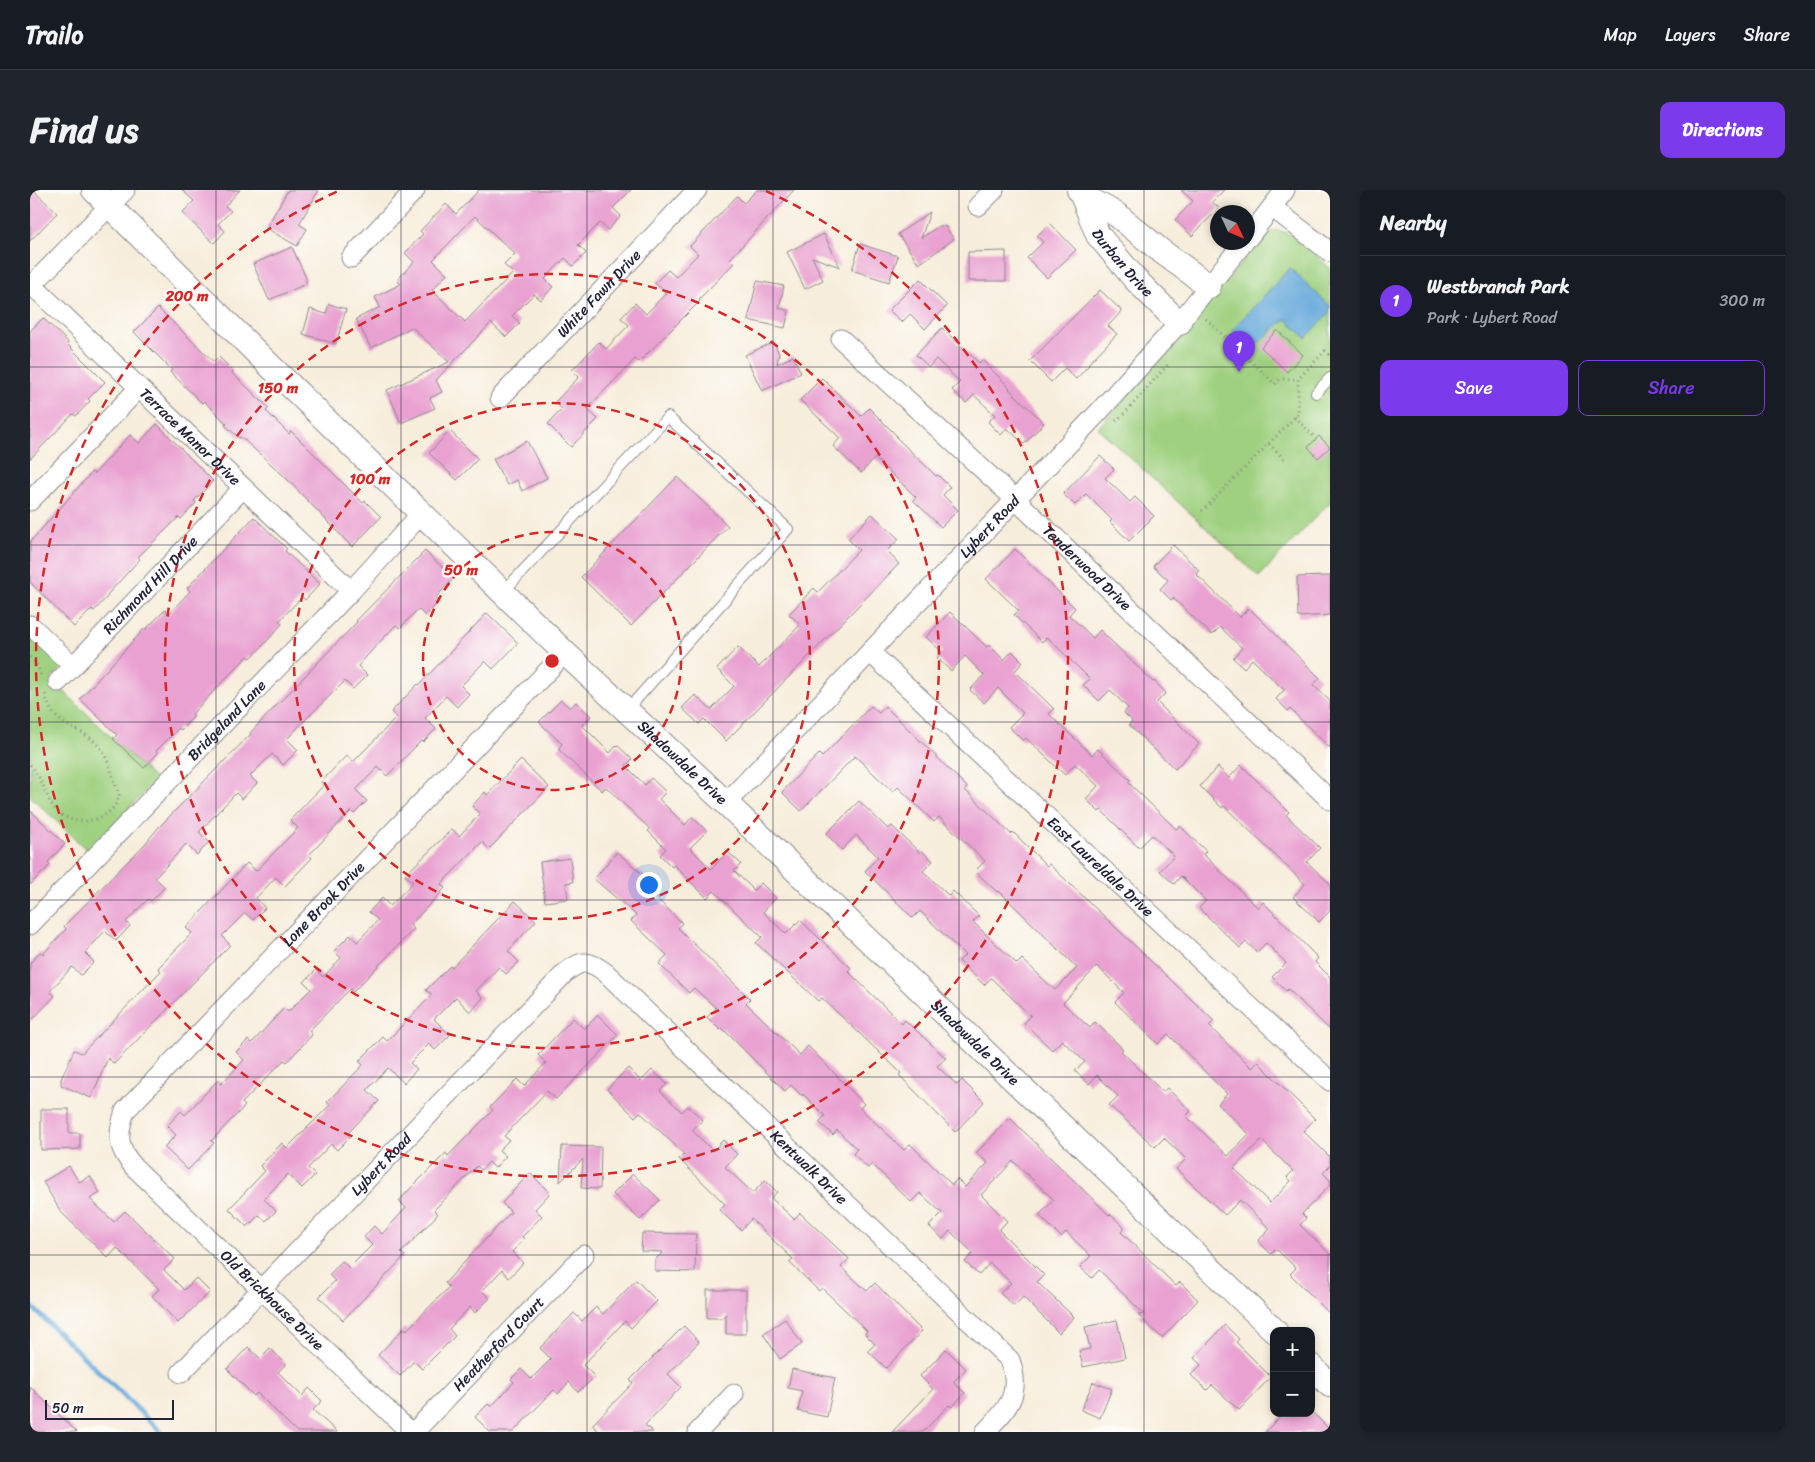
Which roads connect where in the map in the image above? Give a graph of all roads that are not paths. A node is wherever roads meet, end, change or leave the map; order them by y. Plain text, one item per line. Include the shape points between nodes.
1 (416, 190) edge
2 (697, 190) edge
3 (994, 190) edge
4 (1285, 190) edge
5 (1081, 192) edge
6 (110, 195) edge
7 (978, 206) dead end
8 (1273, 208) junction
9 (1255, 230) edge
10 (1238, 250) edge
11 (1330, 252) edge
12 (351, 258) dead end
13 (31, 285) edge
14 (1209, 286) junction
15 (1179, 322) junction
16 (842, 339) dead end
17 (1330, 378) edge
18 (139, 388) junction
19 (1316, 393) dead end
20 (500, 398) dead end
21 (243, 488) junction
22 (1015, 499) junction
23 (30, 501) edge
24 (422, 513) junction
25 (351, 591) junction
26 (503, 592) junction
27 (30, 625) edge
28 (870, 652) junction
29 (565, 653) junction
30 (73, 666) junction
31 (48, 683) road end
32 (626, 710) junction
33 (1330, 800) edge
34 (726, 803) junction
35 (30, 925) edge
36 (585, 962) joint
37 (1330, 1080) edge
38 (134, 1167) joint
39 (584, 1255) dead end
40 (261, 1289) junction
41 (1271, 1327) edge
42 (1315, 1370) edge
43 (181, 1373) dead end
44 (1330, 1385) edge
45 (734, 1394) dead end
46 (412, 1432) edge
47 (698, 1432) edge
48 (985, 1432) edge

1 - 12 street
2 - 20 street, White Fawn Drive
3 - 7 street
4 - 8 street
5 - 14 street, Durban Drive via 1117,215
5 - 15 street, Durban Drive via 1098,235 1135,279
6 - 13 street
6 - 24 street, Shadowdale Drive via 260,356
8 - 9 street
8 - 11 street
10 - 14 street, Lybert Road
13 - 18 street, Terrace Manor Drive
14 - 15 street, Lybert Road
15 - 22 street, Lybert Road
16 - 22 street, Tenderwood Drive
17 - 19 lane
18 - 21 street, Terrace Manor Drive
18 - 23 street
21 - 25 street, Terrace Manor Drive
21 - 30 street, Richmond Hill Drive
22 - 28 street, Lybert Road
22 - 33 street, Tenderwood Drive
24 - 25 street, Bridgeland Lane
24 - 26 street, Shadowdale Drive
25 - 35 street, Bridgeland Lane
26 - 29 street, Shadowdale Drive
26 - 32 lane via 668,417 788,529
27 - 30 street
28 - 34 street, Lybert Road
28 - 37 street, East Laureldale Drive
29 - 32 street, Shadowdale Drive
29 - 38 street, Lone Brook Drive via 125,1111 120,1144
30 - 31 street, Richmond Hill Drive
32 - 34 street, Shadowdale Drive
34 - 41 street, Shadowdale Drive
36 - 40 street, Lybert Road via 565,973
36 - 48 street, Kentwalk Drive via 606,972 1010,1360 1015,1388 1011,1403
38 - 40 street, Old Brickhouse Drive
39 - 46 street, Heatherford Court
40 - 43 street, Lybert Road
40 - 46 street, Old Brickhouse Drive
42 - 44 street
45 - 47 street

